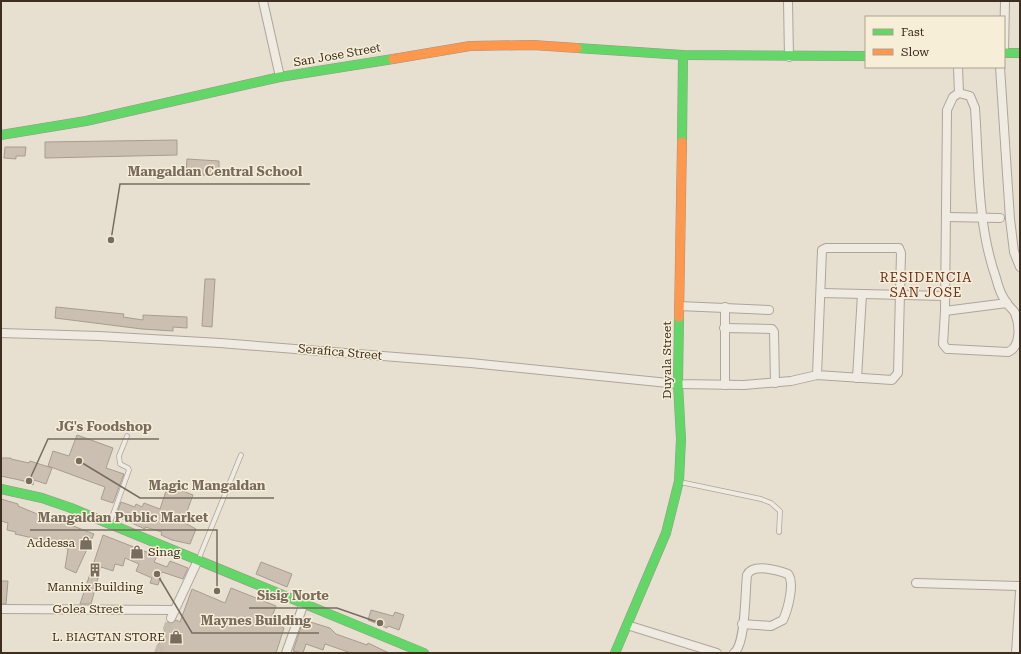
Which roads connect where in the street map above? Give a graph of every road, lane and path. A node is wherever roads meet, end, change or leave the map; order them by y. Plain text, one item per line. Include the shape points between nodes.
1 (263, 1) edge
2 (788, 1) edge
3 (1005, 1) edge
4 (1005, 16) edge
5 (1005, 53) edge
6 (1020, 53) edge
7 (683, 55) junction
8 (865, 56) edge
9 (789, 57) junction
10 (958, 68) edge
11 (1000, 68) edge
12 (280, 77) junction
13 (959, 93) junction
14 (1, 135) edge
15 (947, 217) junction
16 (1000, 218) dead end
17 (982, 219) junction
18 (1020, 267) edge
19 (822, 293) junction
20 (862, 294) junction
21 (901, 295) junction
22 (945, 296) junction
23 (1007, 303) junction
24 (679, 306) junction
25 (725, 307) junction
26 (768, 310) dead end
27 (946, 311) junction
28 (724, 328) junction
29 (1, 333) edge
30 (817, 375) junction
31 (857, 378) junction
32 (775, 383) junction
33 (678, 384) junction
34 (725, 385) junction
35 (128, 436) dead end
36 (241, 455) dead end
37 (679, 482) junction
38 (1, 488) edge
39 (109, 524) junction
40 (779, 532) dead end
41 (198, 560) junction
42 (916, 583) dead end
43 (1020, 586) edge
44 (1020, 592) edge
45 (304, 603) junction
46 (1, 609) edge
47 (175, 610) junction
48 (172, 618) tunnel mouth
49 (742, 624) junction
50 (627, 625) junction
51 (1017, 651) edge
52 (286, 653) edge
53 (424, 653) edge
54 (615, 653) edge
55 (717, 653) edge
56 (734, 653) edge

1 - 12 street
2 - 9 street
3 - 4 street
5 - 6 main road
7 - 9 main road, San Jose Street
7 - 12 main road, San Jose Street via 533,45 470,46
7 - 24 main road, Duyala Street
8 - 9 main road, San Jose Street
10 - 13 street
11 - 18 street via 1010,219 1014,252
12 - 14 main road, San Jose Street via 86,121
13 - 15 street via 953,97 947,110
13 - 17 street via 970,96 975,108
15 - 17 street
15 - 22 street
16 - 17 street
17 - 23 street via 996,278
19 - 20 street
19 - 21 street, Serafica Street via 824,248 896,247 901,251
19 - 30 street
20 - 21 street
20 - 31 street
21 - 22 street
21 - 31 street, Serafica Street via 897,376 892,380
22 - 27 street
23 - 27 street
23 - 27 street via 1014,312 1018,327 1018,345 1008,352 947,349 942,340
24 - 25 street
24 - 33 main road, Duyala Street
25 - 26 street
25 - 28 street
28 - 32 street via 772,329
28 - 34 street
29 - 33 street, Serafica Street via 220,343 471,363
30 - 31 street, Serafica Street
30 - 32 street, Serafica Street
32 - 34 street, Serafica Street
33 - 34 street, Serafica Street
33 - 37 main road, Duyala Street via 681,439
35 - 39 lane via 119,456 120,464 128,470
36 - 41 lane
37 - 40 lane via 771,503 780,511
37 - 50 main road, Duyala Street via 666,533
38 - 39 main road via 55,502
39 - 41 main road
41 - 45 main road
41 - 47 street
42 - 43 street
44 - 51 street
45 - 52 street
45 - 53 main road
46 - 47 street, Golea Street
47 - 48 street
49 - 49 street via 750,569 758,568 788,574 791,584 783,620 771,626
49 - 56 street via 740,643
50 - 54 main road, Duyala Street
50 - 55 street

